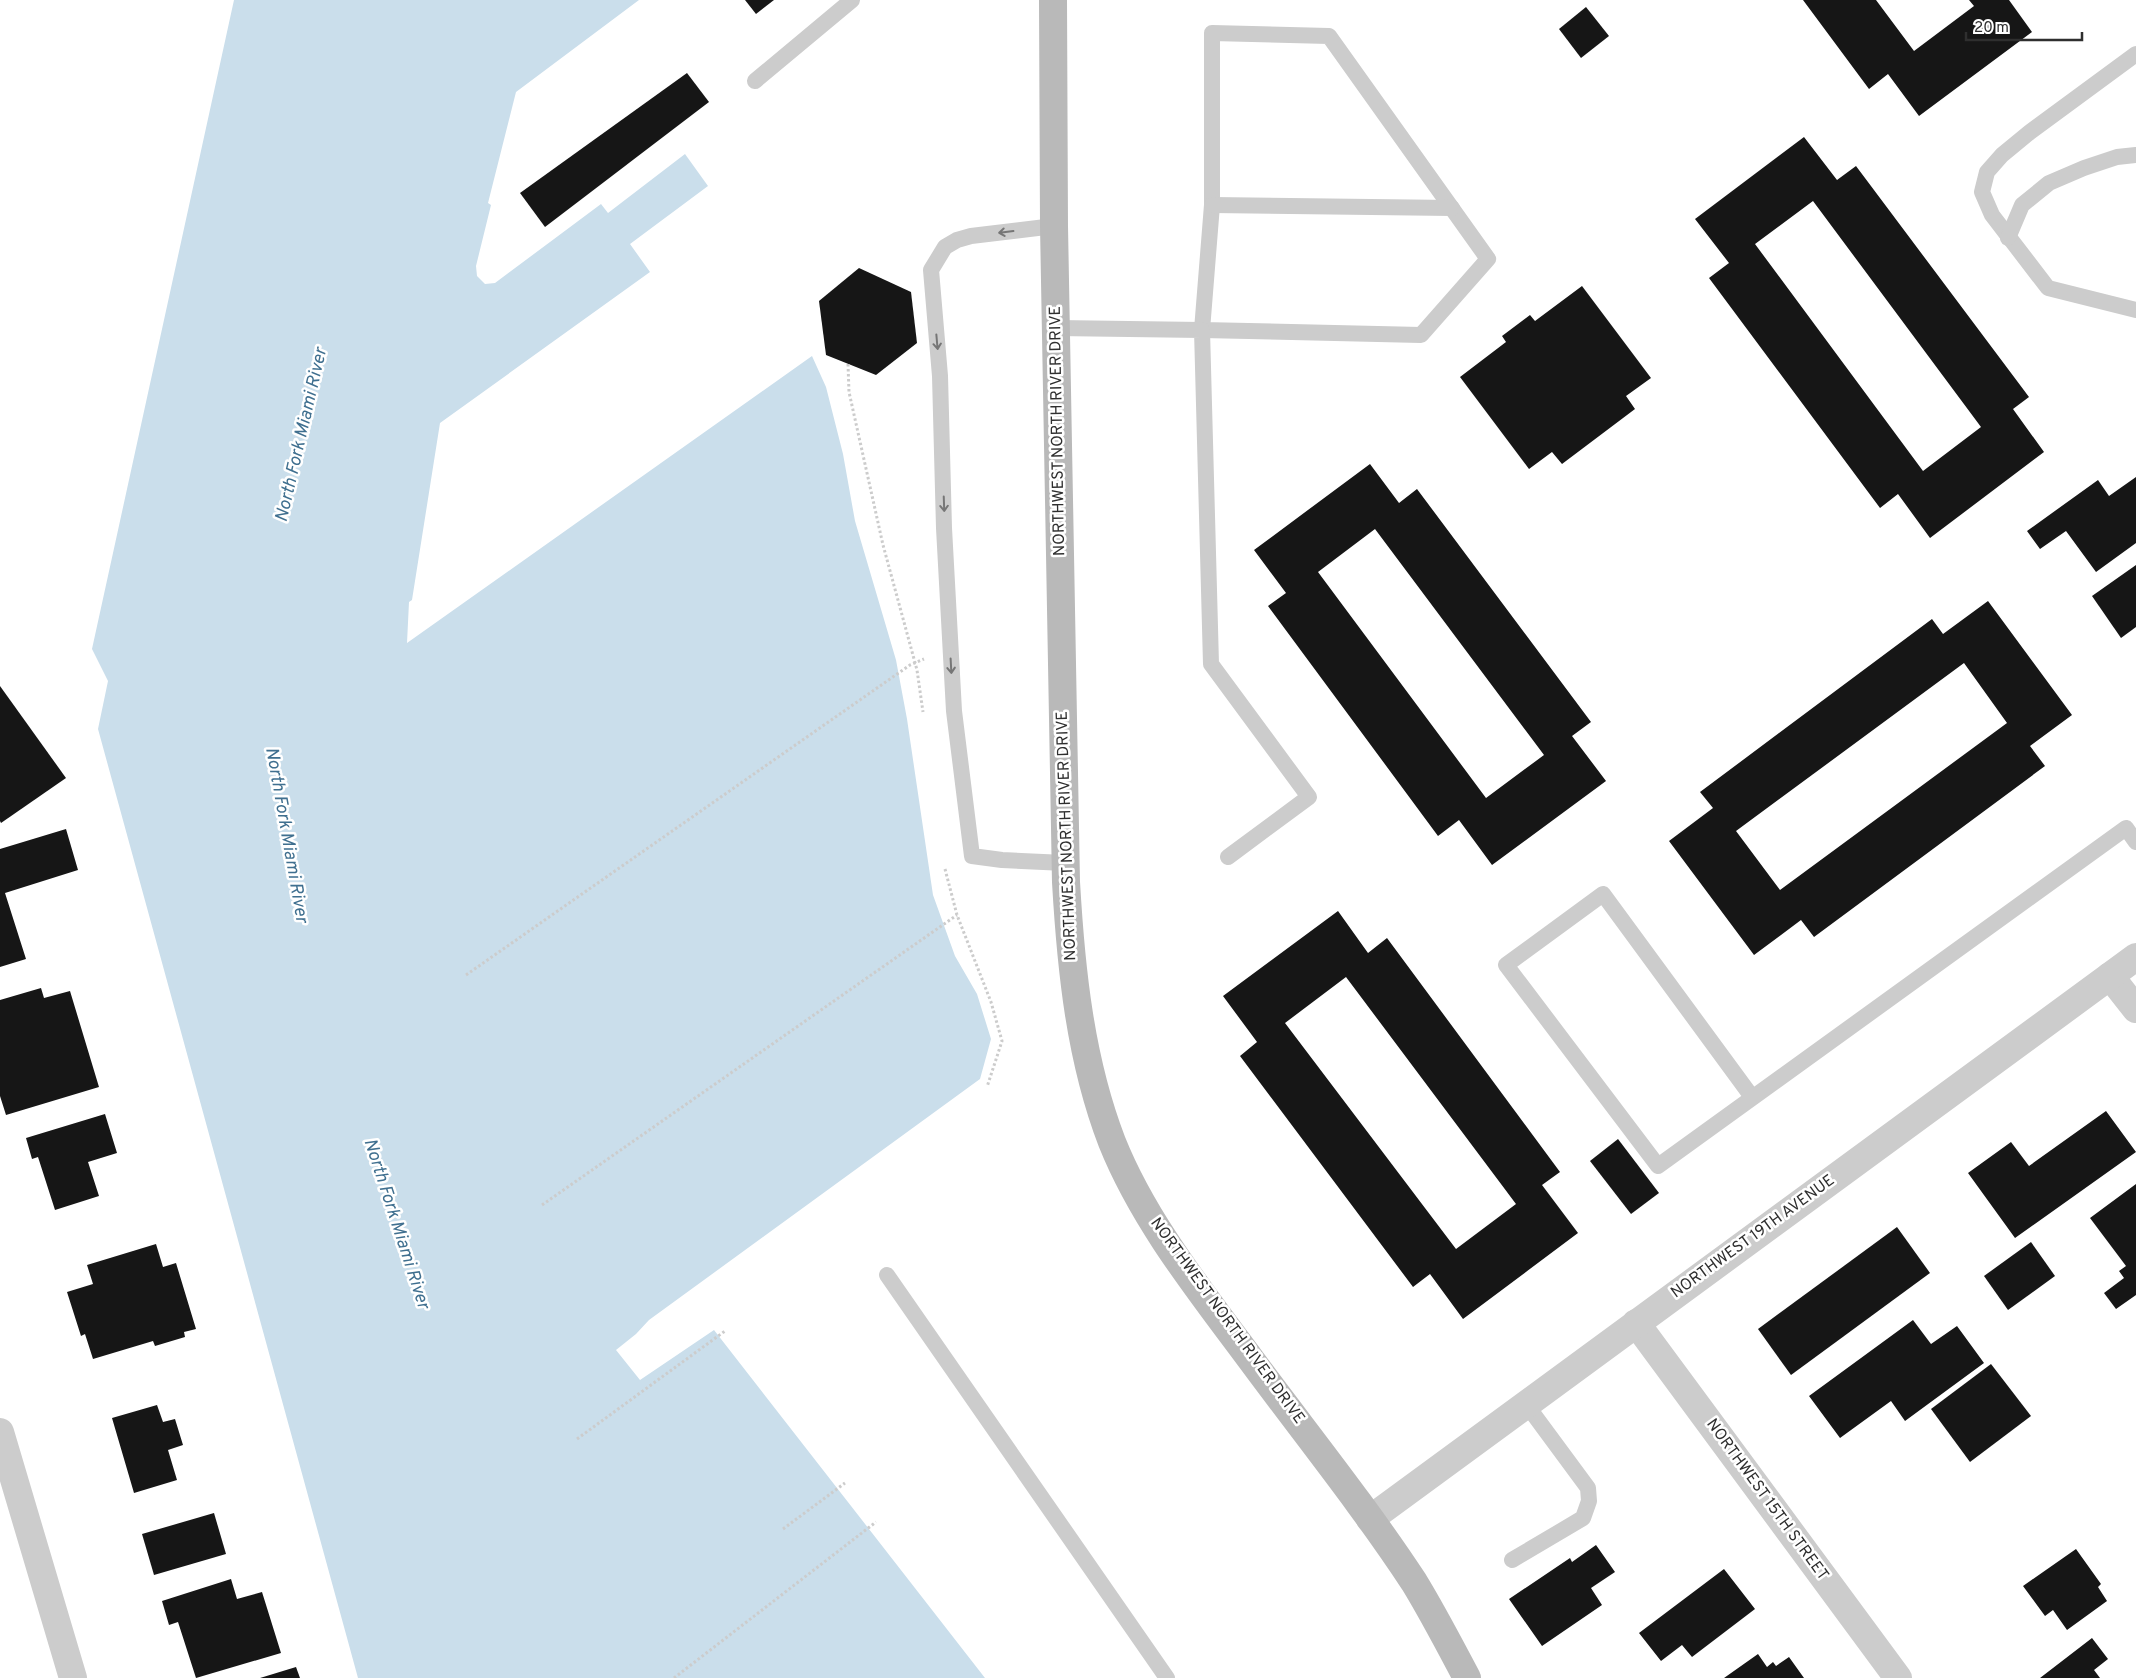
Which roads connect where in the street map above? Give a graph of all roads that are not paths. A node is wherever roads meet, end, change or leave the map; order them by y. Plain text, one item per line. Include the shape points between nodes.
1 (852, 0) edge
2 (1053, 0) edge
3 (2136, 54) edge
4 (755, 81) dead end
5 (2136, 155) edge
6 (1212, 205) junction
7 (1452, 208) junction
8 (1054, 226) junction
9 (2008, 238) junction
10 (2136, 310) edge
11 (1056, 328) junction
12 (1202, 330) junction
13 (2136, 842) edge
14 (1228, 856) dead end
15 (1066, 863) junction
16 (2136, 957) edge
17 (2110, 976) junction
18 (2136, 1009) edge
19 (1752, 1097) junction
20 (887, 1275) dead end
21 (1636, 1323) junction
22 (1526, 1404) junction
23 (0, 1432) edge
24 (1370, 1519) junction
25 (1512, 1560) dead end
26 (73, 1678) edge
27 (1167, 1678) edge
28 (1467, 1678) edge
29 (1898, 1678) edge

1 - 4 lane
2 - 8 street, NORTHWEST NORTH RIVER DRIVE
3 - 9 lane via 2030,132 1987,172 1982,192 1992,215
5 - 9 lane via 2117,157 2049,183 2022,205
6 - 7 lane
6 - 7 lane via 1212,32 1330,36
6 - 12 lane
7 - 12 lane via 1488,259 1421,335
8 - 11 street, NORTHWEST NORTH RIVER DRIVE
8 -> 15 lane via 957,240 945,247 931,270 940,376 954,711 972,856
9 - 10 lane via 2048,288
11 - 12 lane
11 - 15 street, NORTHWEST NORTH RIVER DRIVE
12 - 14 lane via 1212,664 1309,797
13 - 19 lane via 2126,828
15 - 24 street, NORTHWEST NORTH RIVER DRIVE via 1071,960 1084,1039 1100,1106 1119,1158 1180,1263
16 - 17 street, NORTHWEST 19TH AVENUE
17 - 18 street
17 - 21 street, NORTHWEST 19TH AVENUE
19 - 19 lane via 1603,894 1506,965 1658,1166
20 - 27 lane
21 - 22 street, NORTHWEST 19TH AVENUE
21 - 29 street, NORTHWEST 15TH STREET
22 - 24 street, NORTHWEST 19TH AVENUE
22 - 25 lane via 1588,1488 1589,1501 1583,1518
23 - 26 street
24 - 28 street, NORTHWEST NORTH RIVER DRIVE via 1414,1583

